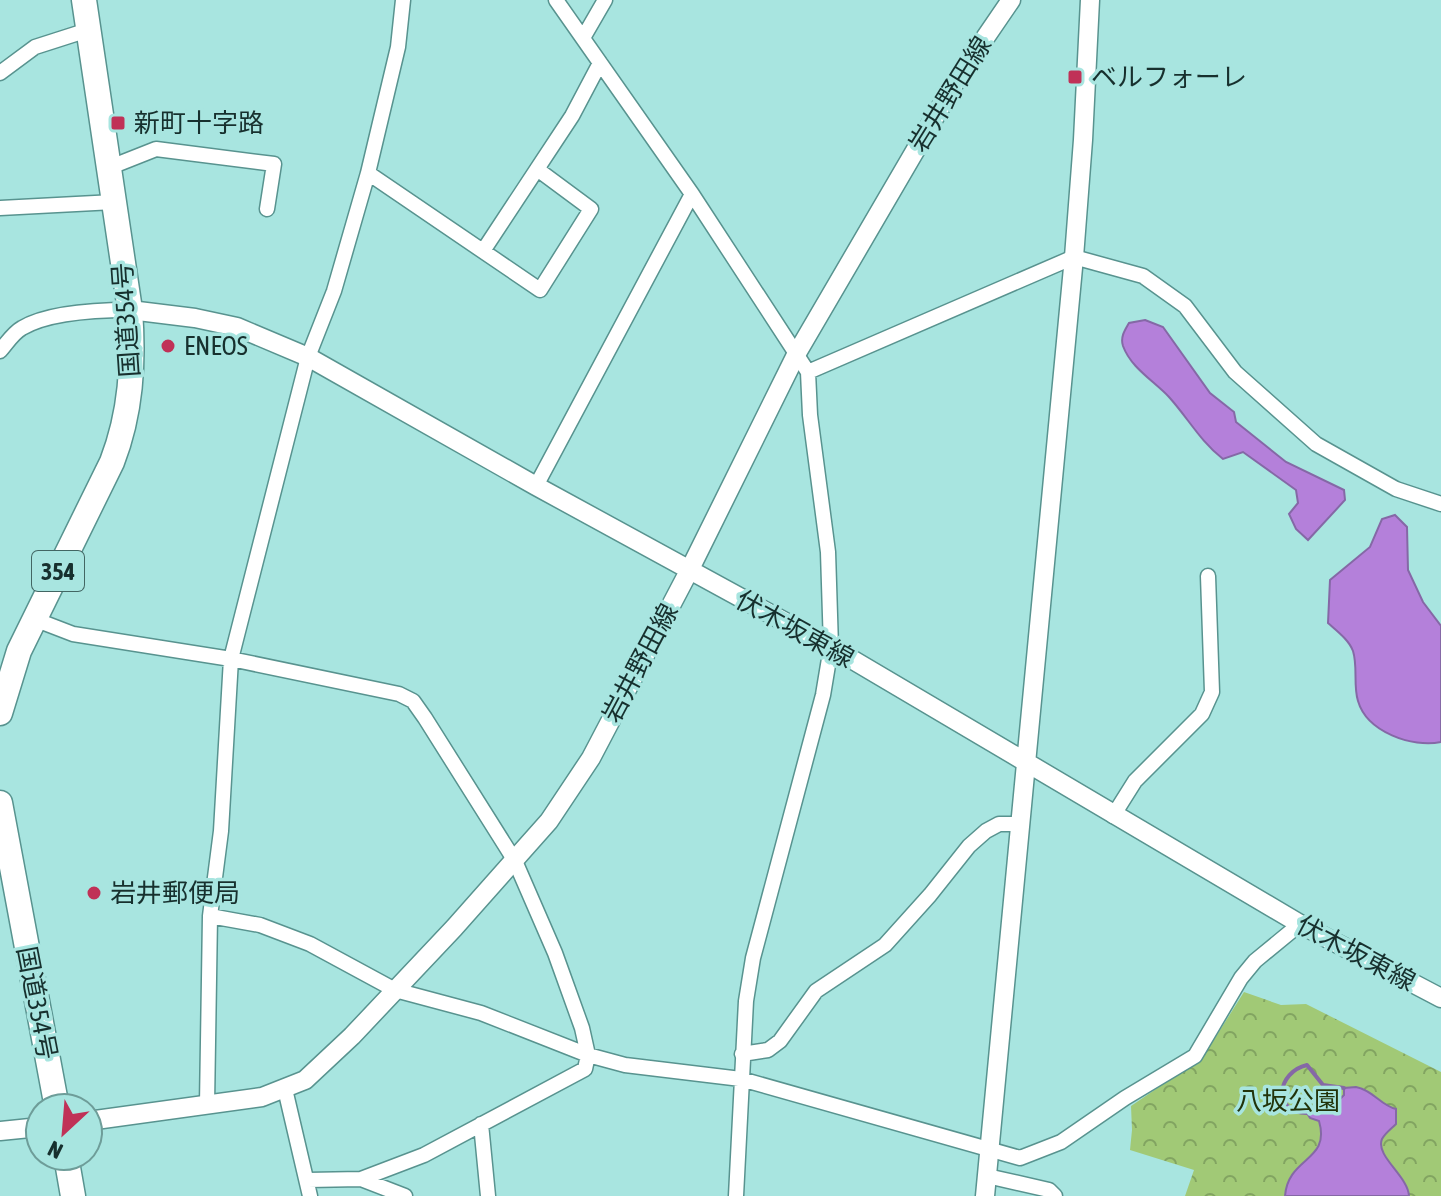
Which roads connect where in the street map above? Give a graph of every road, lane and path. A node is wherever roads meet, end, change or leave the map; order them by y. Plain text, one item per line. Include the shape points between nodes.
1 (84, 0) edge
2 (403, 0) edge
3 (556, 0) edge
4 (605, 0) edge
5 (1011, 0) edge
6 (1090, 0) edge
7 (88, 30) junction
8 (583, 38) junction
9 (600, 63) junction
10 (0, 73) edge
11 (108, 168) junction
12 (537, 169) junction
13 (368, 173) junction
14 (692, 194) junction
15 (114, 202) junction
16 (0, 208) edge
17 (267, 209) dead end
18 (483, 251) junction
19 (1074, 257) junction
20 (130, 310) junction
21 (0, 351) edge
22 (797, 353) junction
23 (308, 357) junction
24 (808, 372) junction
25 (536, 486) junction
26 (1441, 504) edge
27 (689, 571) junction
28 (1208, 576) dead end
29 (34, 619) junction
30 (831, 647) junction
31 (231, 659) junction
32 (0, 713) edge
33 (1026, 762) junction
34 (0, 803) edge
35 (1113, 816) junction
36 (1021, 824) junction
37 (515, 861) junction
38 (210, 916) junction
39 (1300, 924) junction
40 (395, 990) junction
41 (1441, 998) edge
42 (742, 1054) junction
43 (588, 1055) junction
44 (741, 1079) junction
45 (285, 1089) junction
46 (54, 1092) edge
47 (207, 1105) junction
48 (104, 1119) edge
49 (481, 1124) junction
50 (24, 1129) edge
51 (0, 1131) edge
52 (989, 1149) junction
53 (69, 1172) edge
54 (987, 1176) junction
55 (361, 1179) junction
56 (308, 1180) junction
57 (73, 1196) edge
58 (310, 1196) edge
59 (405, 1196) edge
60 (488, 1196) edge
61 (736, 1196) edge
62 (985, 1196) edge
63 (1055, 1196) edge

1 - 7 highway, 国道354号 / 354
2 - 13 street via 398,47
3 - 8 street
4 - 8 street
5 - 22 main road, 岩井野田線 via 957,79
6 - 19 main road
7 - 10 street via 35,47
7 - 11 highway, 国道354号 / 354
8 - 9 street
9 - 12 street
9 - 14 street
11 - 15 highway, 国道354号 / 354
11 - 17 street via 156,149 274,164
12 - 18 street
12 - 18 street via 591,209 540,290
13 - 18 street
13 - 23 street via 334,291
14 - 22 street
14 - 25 street
15 - 16 street
15 - 20 highway, 国道354号 / 354
19 - 24 street
19 - 26 street via 1143,276 1185,306 1235,372 1316,444 1396,489
19 - 33 main road
20 - 21 street via 44,320 22,327
20 - 23 main road, 伏木坂東線 via 237,327
20 - 29 highway, 国道354号 / 354 via 131,381 118,447
22 - 24 street
22 - 27 main road, 岩井野田線
23 - 25 main road, 伏木坂東線
23 - 31 street
24 - 30 street via 828,552
25 - 27 main road, 伏木坂東線
27 - 30 main road, 伏木坂東線
27 - 37 main road, 岩井野田線 via 577,781
28 - 35 street via 1209,705 1135,781
29 - 31 street via 73,634
29 - 32 highway, 国道354号 / 354
30 - 33 main road, 伏木坂東線
30 - 42 street via 753,958
31 - 37 street via 381,689 413,701
31 - 38 street via 221,831
33 - 35 main road, 伏木坂東線
33 - 36 main road
34 - 46 highway, 国道354号
35 - 39 main road, 伏木坂東線
36 - 42 street via 999,824 986,831 885,945 816,991 780,1041 768,1050
36 - 52 main road
37 - 40 main road, 岩井野田線
37 - 43 street via 555,953
38 - 40 street via 260,925 310,944
38 - 47 street
39 - 41 main road, 伏木坂東線
39 - 52 street via 1241,978 1195,1056 1061,1142 1020,1158
40 - 43 street via 481,1013
40 - 45 main road, 岩井野田線 via 329,1059
42 - 44 street
43 - 44 street via 625,1065
43 - 49 street via 585,1069
44 - 52 street
44 - 61 street
45 - 47 main road, 岩井野田線
45 - 56 street
47 - 48 main road, 岩井野田線
49 - 55 street via 424,1155
49 - 60 street
50 - 51 main road
52 - 54 main road
53 - 57 highway
54 - 62 main road
54 - 63 street via 1049,1190
55 - 56 street
55 - 59 street
56 - 58 street

